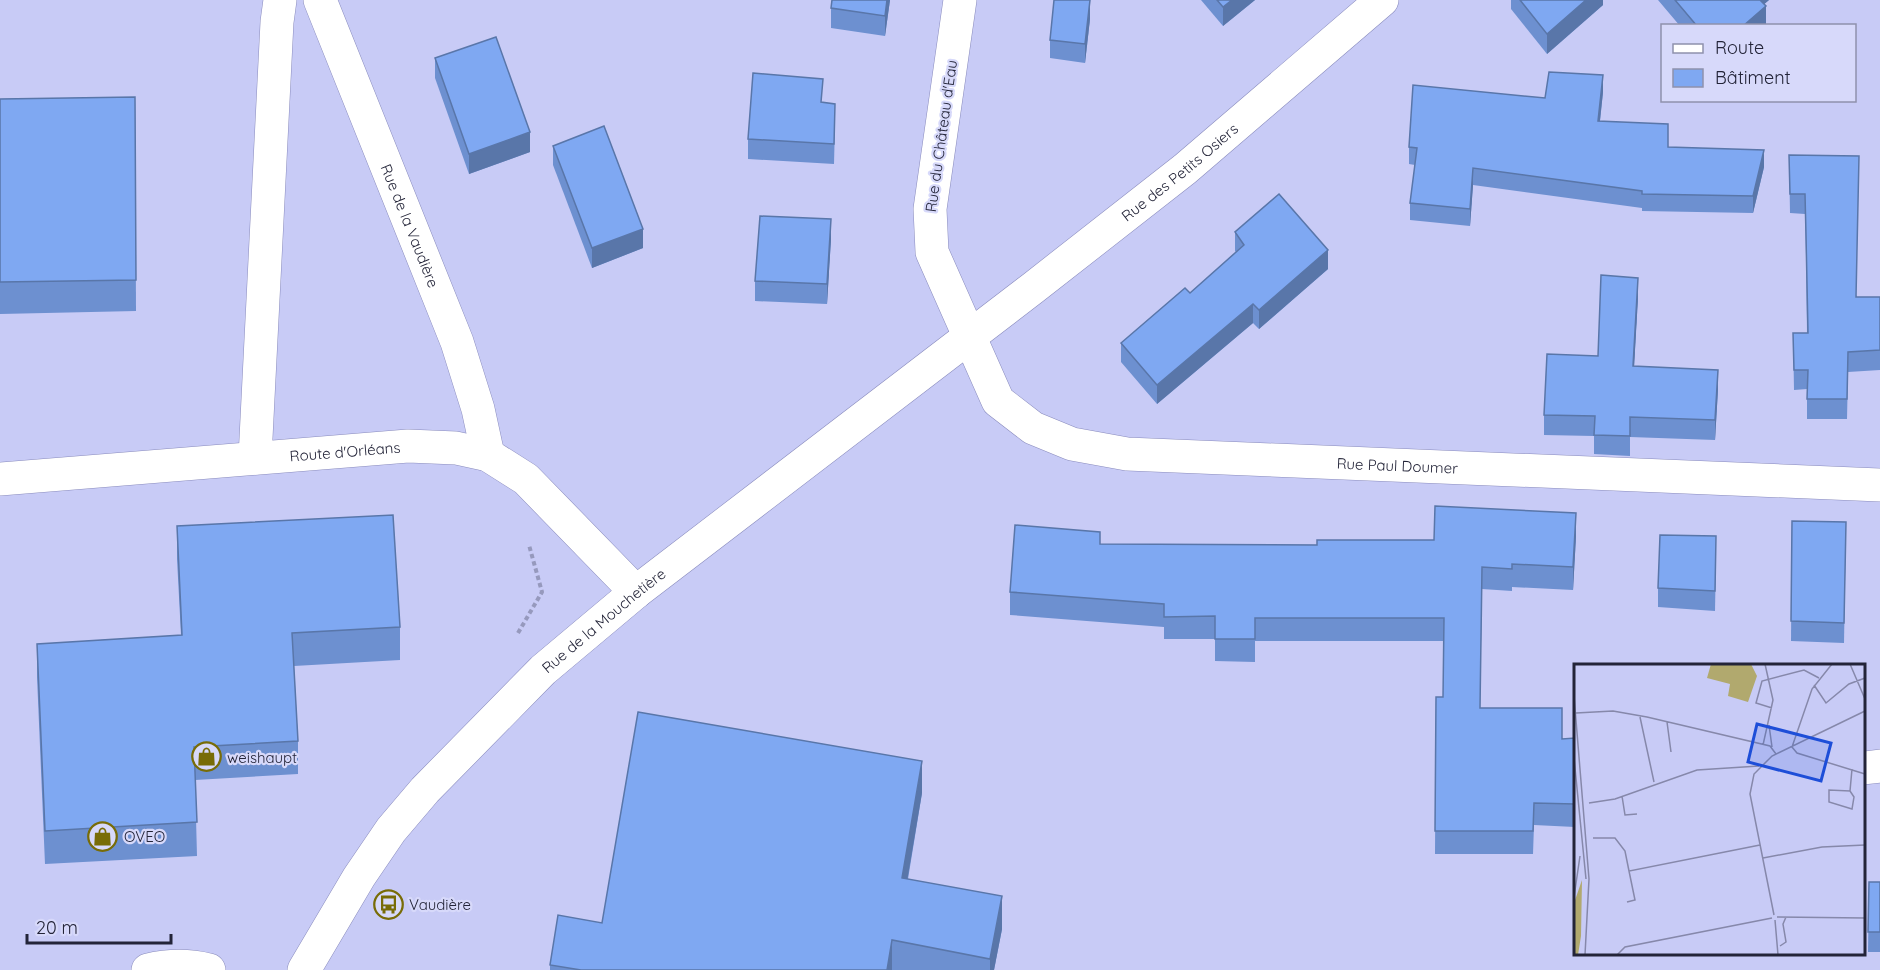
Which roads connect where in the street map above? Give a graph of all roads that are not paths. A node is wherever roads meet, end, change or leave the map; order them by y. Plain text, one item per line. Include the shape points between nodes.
1 (280, 0) edge
2 (320, 0) edge
3 (960, 0) edge
4 (1382, 0) edge
5 (970, 336) junction
6 (488, 455) junction
7 (255, 458) junction
8 (0, 479) edge
9 (1880, 485) edge
10 (636, 592) junction
11 (1880, 766) edge
12 (1865, 768) edge
13 (148, 970) edge
14 (210, 970) edge
15 (304, 970) edge

1 - 7 street
2 - 6 street, Rue de la Vaudière via 457,342
3 - 5 street, Rue du Château d'Eau via 930,232 932,252
4 - 5 street, Rue des Petits Osiers via 1185,170
5 - 9 street, Rue Paul Doumer via 998,401 1033,428 1072,444 1127,454
5 - 10 street, Rue de la Mouchetière
6 - 7 street, Route d'Orléans via 456,448 408,446
6 - 10 street, Route d'Orléans via 526,479
7 - 8 street, Route d'Orléans
10 - 15 street, Rue de la Mouchetière via 543,670 425,790 359,877
11 - 12 street
13 - 14 street via 195,966

